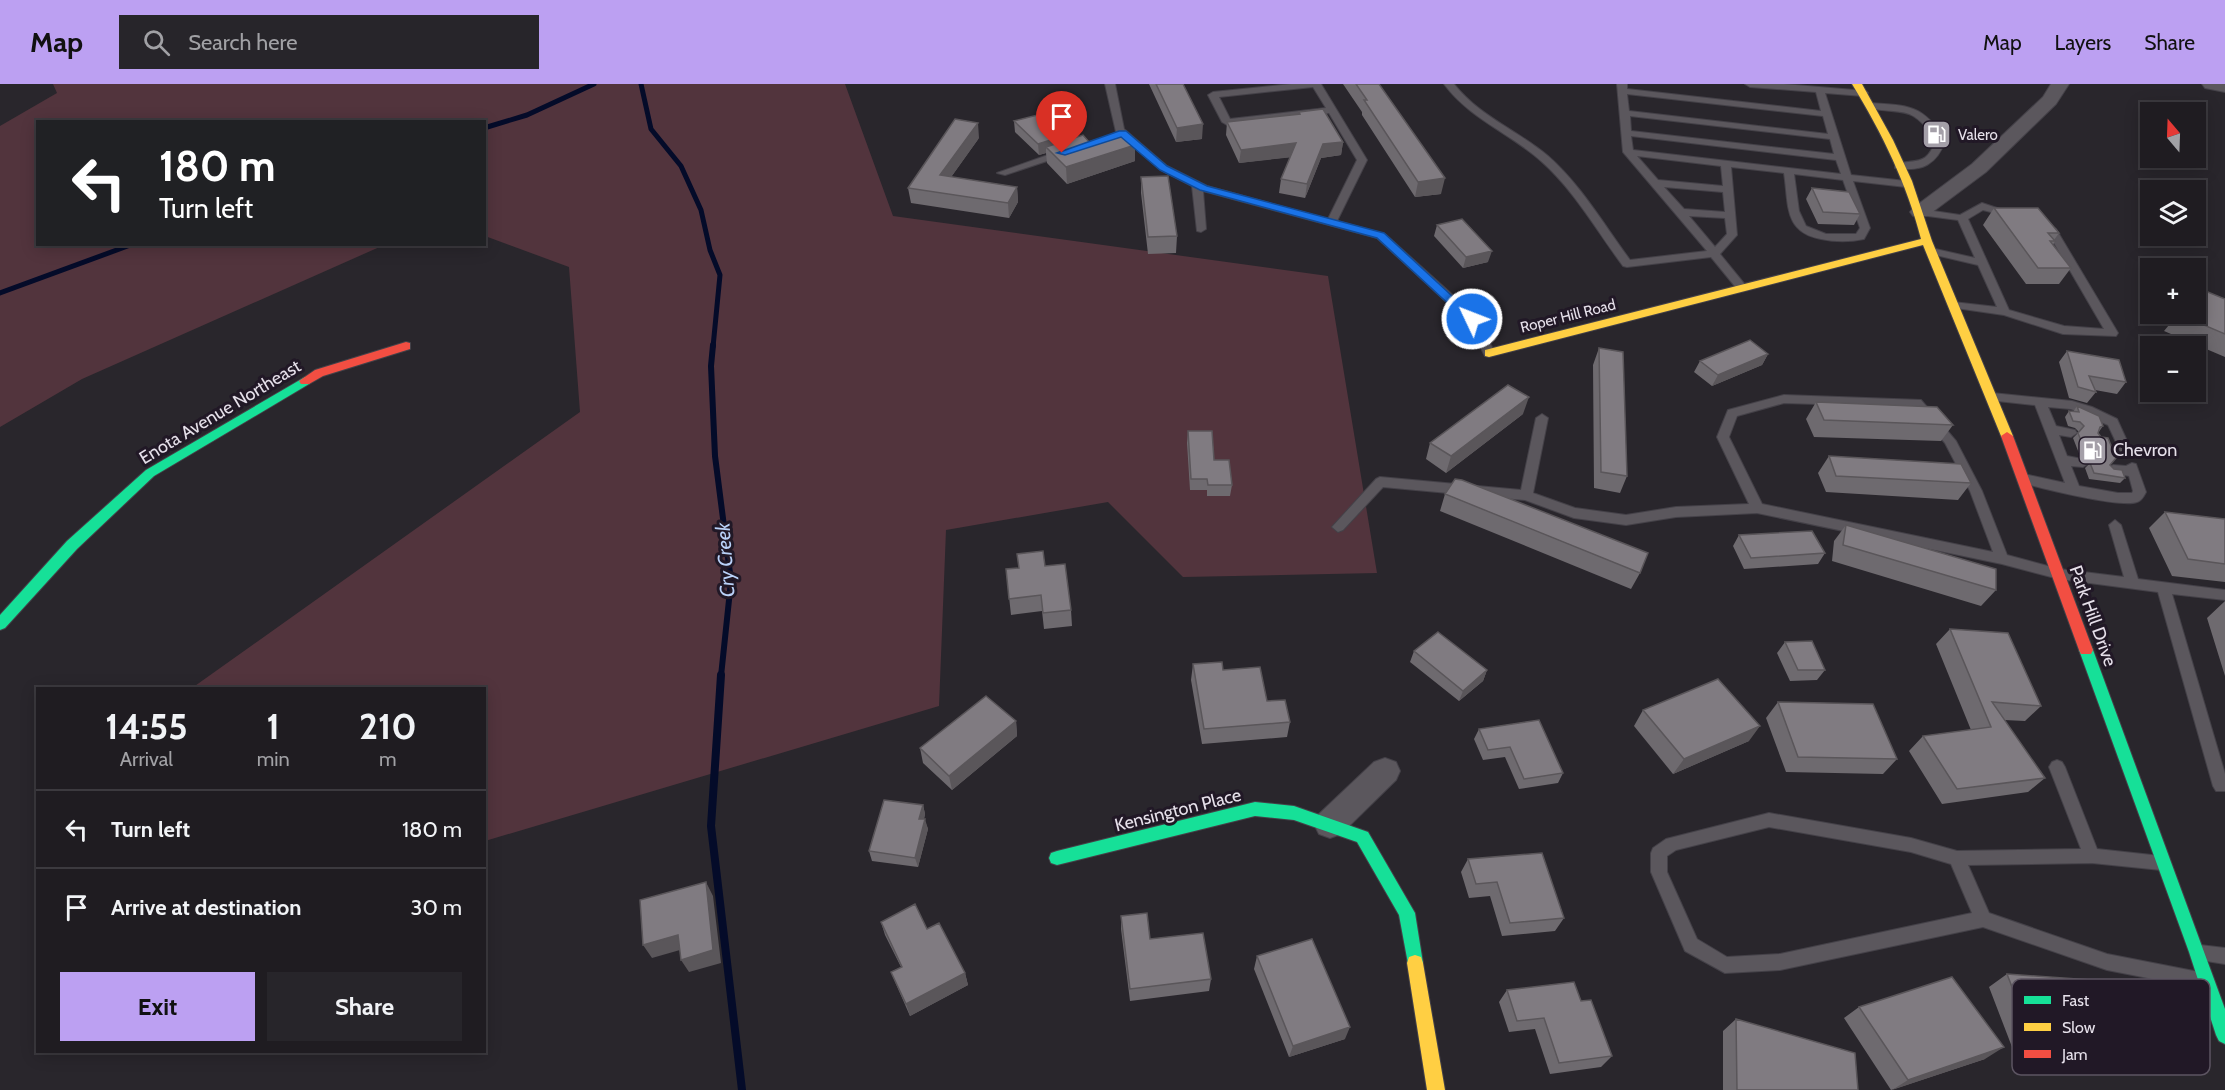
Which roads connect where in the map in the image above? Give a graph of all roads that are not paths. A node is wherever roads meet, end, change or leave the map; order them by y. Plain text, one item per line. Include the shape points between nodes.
1 (1110, 84) edge
2 (1449, 84) edge
3 (1750, 84) edge
4 (2060, 84) edge
5 (2211, 84) edge
6 (2225, 87) edge
7 (1623, 88) edge
8 (1860, 88) edge
9 (1820, 90) junction
10 (1871, 106) junction
11 (1332, 110) junction
12 (1625, 113) junction
13 (1827, 114) junction
14 (1122, 133) junction
15 (1626, 133) junction
16 (1111, 136) edge
17 (1833, 137) junction
18 (1068, 151) edge
19 (1628, 152) junction
20 (1840, 159) junction
21 (1725, 164) junction
22 (1898, 166) junction
23 (1789, 171) junction
24 (1002, 173) dead end
25 (1848, 177) junction
26 (1655, 183) junction
27 (1906, 184) junction
28 (1197, 185) junction
29 (1728, 189) junction
30 (1681, 212) junction
31 (1920, 212) junction
32 (1730, 215) junction
33 (1962, 218) junction
34 (1332, 221) junction
35 (1201, 229) dead end
36 (1929, 246) junction
37 (1715, 253) junction
38 (1982, 263) junction
39 (1742, 288) junction
40 (1953, 305) junction
41 (2006, 312) junction
42 (406, 346) dead end
43 (1489, 353) joint
44 (1992, 397) junction
45 (2040, 402) junction
46 (1542, 418) dead end
47 (2052, 430) junction
48 (2071, 433) dead end
49 (2119, 444) dead end
50 (2062, 460) junction
51 (2083, 463) dead end
52 (2114, 468) edge
53 (2024, 479) junction
54 (2074, 489) junction
55 (1526, 495) junction
56 (1757, 508) junction
57 (2115, 525) dead end
58 (1338, 527) dead end
59 (2002, 559) junction
60 (2059, 573) junction
61 (2133, 583) junction
62 (2163, 587) junction
63 (2225, 596) edge
64 (0, 624) edge
65 (2057, 767) dead end
66 (1385, 771) dead end
67 (2221, 786) dead end
68 (1330, 824) junction
69 (2092, 856) junction
70 (1057, 858) dead end
71 (1957, 858) junction
72 (2164, 863) junction
73 (1983, 919) junction
74 (2198, 952) junction
75 (2225, 956) edge
76 (2191, 979) edge
77 (2205, 979) edge
78 (2210, 993) edge
79 (2225, 1035) edge
80 (1436, 1090) edge

1 - 14 lane
2 - 37 lane via 1467,104 1559,172 1627,264
3 - 9 lane
4 - 31 street via 2050,100 1979,168
5 - 6 street
7 - 12 lane
7 - 13 lane
8 - 9 lane
8 - 10 street, Park Hill Drive
9 - 13 lane
10 - 22 street, Park Hill Drive
10 - 22 lane via 1912,109 1922,114 1941,139 1936,155 1923,165
11 - 11 lane via 1316,84 1213,95 1227,122
11 - 34 lane via 1362,160
12 - 15 lane
12 - 17 lane
13 - 17 lane
14 - 16 lane
14 - 28 lane, Roper Hill Road via 1164,168
15 - 19 lane
15 - 20 lane
17 - 20 lane
18 - 24 lane
19 - 21 lane
19 - 26 lane
20 - 25 lane
21 - 23 lane
21 - 29 lane
22 - 27 street, Park Hill Drive
23 - 25 lane
23 - 25 lane via 1798,224 1805,231 1839,240 1860,237 1865,228
25 - 27 lane
26 - 29 lane
26 - 30 lane
27 - 31 street, Park Hill Drive
28 - 34 lane, Roper Hill Road
28 - 35 lane
29 - 32 lane
30 - 32 lane
30 - 37 lane
31 - 33 lane
31 - 36 street, Park Hill Drive
32 - 37 lane via 1732,235
33 - 38 lane
33 - 41 lane via 1982,206 2050,229 2112,333 2063,330
34 - 43 lane, Roper Hill Road via 1381,236 1472,319
36 - 38 lane
36 - 39 street, Roper Hill Road
36 - 40 street, Park Hill Drive
37 - 39 lane
38 - 41 lane
39 - 43 street, Roper Hill Road
40 - 41 lane
40 - 44 street, Park Hill Drive
42 - 64 street, Enota Avenue Northeast via 319,373 150,472 72,545
44 - 45 lane
44 - 53 street, Park Hill Drive
45 - 47 lane
45 - 49 lane via 2088,410 2114,422
46 - 55 lane
47 - 48 lane
47 - 50 lane
50 - 51 lane
50 - 54 lane
52 - 54 lane via 2133,470 2140,492 2135,498
53 - 54 lane
53 - 60 street, Park Hill Drive
55 - 56 lane via 1574,513 1626,520 1676,512
55 - 58 lane via 1380,482
56 - 59 lane
56 - 59 lane via 1723,437 1732,413 1784,399 1917,403 1950,441 1976,491
57 - 61 lane
59 - 60 lane
60 - 61 lane
60 - 72 street, Park Hill Drive
61 - 62 lane
62 - 63 lane
62 - 67 lane
65 - 69 lane
66 - 68 street
68 - 70 street, Kensington Place via 1294,813 1255,809
68 - 80 street, Kensington Place via 1362,837 1407,913
69 - 71 lane
69 - 72 lane
71 - 73 lane
71 - 73 lane via 1911,845 1769,820 1672,844 1659,853 1659,872 1691,945 1725,964 1780,962
72 - 74 street, Park Hill Drive
73 - 76 lane via 2107,962
74 - 75 lane
74 - 77 street, Park Hill Drive
78 - 79 street, Park Hill Drive

